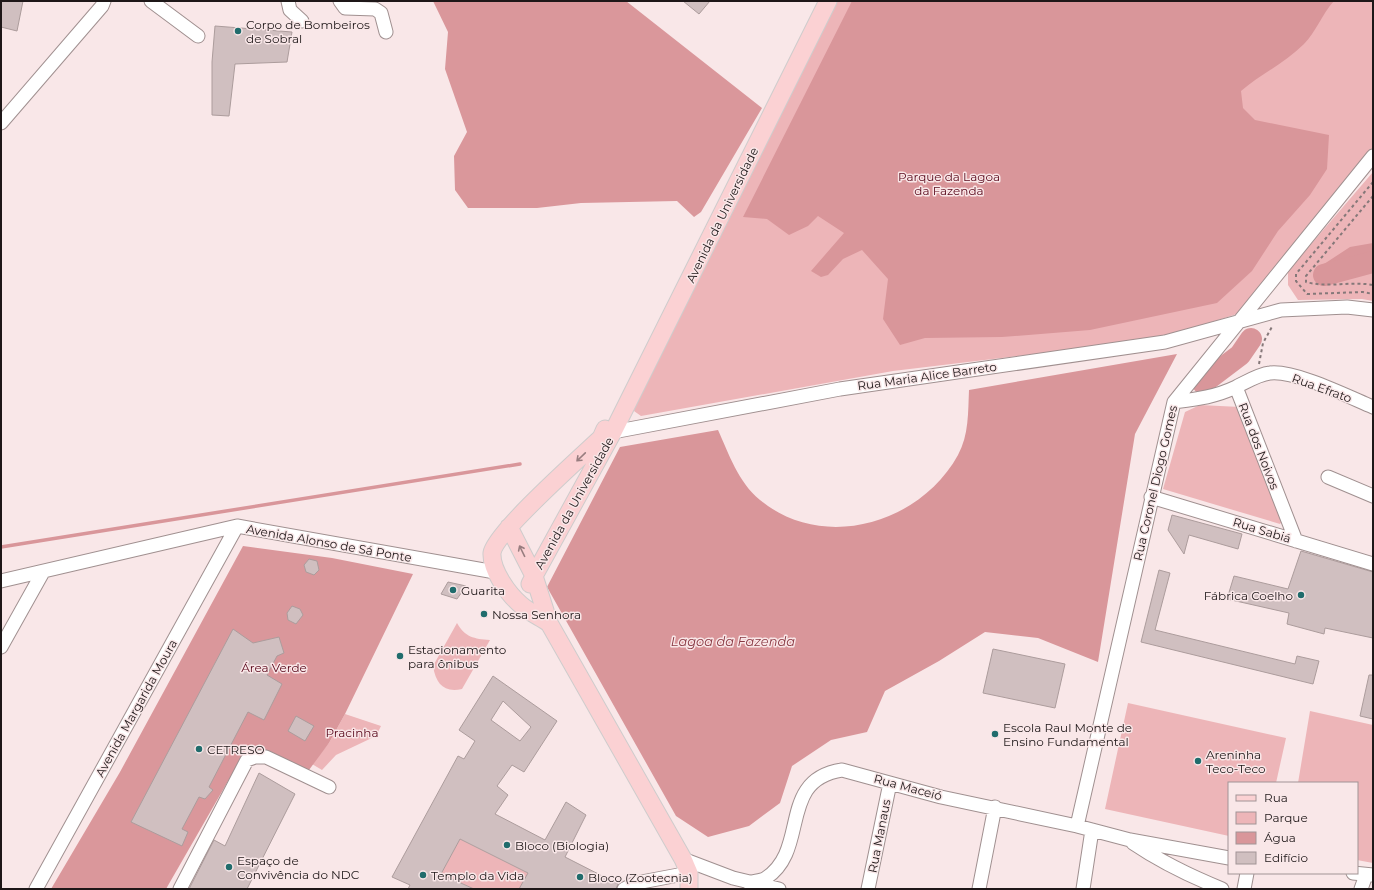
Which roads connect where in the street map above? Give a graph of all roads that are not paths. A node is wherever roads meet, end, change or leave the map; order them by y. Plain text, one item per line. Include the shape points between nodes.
1 (151, 1) edge
2 (288, 1) edge
3 (340, 1) edge
4 (818, 1) edge
5 (828, 1) edge
6 (106, 3) edge
7 (302, 21) dead end
8 (386, 32) dead end
9 (198, 36) dead end
10 (1, 123) edge
11 (1373, 156) edge
12 (1373, 310) edge
13 (1240, 320) junction
14 (1270, 373) joint
15 (1236, 387) junction
16 (1174, 402) junction
17 (1373, 407) edge
18 (613, 432) junction
19 (1328, 477) dead end
20 (1373, 496) edge
21 (1151, 497) junction
22 (237, 526) junction
23 (510, 527) junction
24 (1296, 541) junction
25 (1373, 564) edge
26 (43, 572) junction
27 (495, 572) junction
28 (534, 576) junction
29 (1, 581) edge
30 (520, 605) junction
31 (549, 623) junction
32 (1, 647) edge
33 (890, 783) junction
34 (329, 787) dead end
35 (995, 807) junction
36 (1076, 826) junction
37 (1092, 830) junction
38 (1130, 840) junction
39 (1228, 858) edge
40 (687, 874) edge
41 (1247, 874) edge
42 (1358, 874) edge
43 (1370, 875) edge
44 (749, 883) junction
45 (36, 889) edge
46 (180, 889) edge
47 (624, 889) edge
48 (779, 889) edge
49 (868, 889) edge
50 (979, 889) edge
51 (1083, 889) edge
52 (1222, 889) edge
53 (1244, 889) edge
54 (1362, 889) edge

1 - 9 street
2 - 7 street via 290,10
3 - 8 street via 344,8 375,9 381,13
4 -> 23 main road, Avenida da Universidade via 600,438
5 - 18 main road, Avenida da Universidade
6 - 10 street
11 - 13 street, Rua Coronel Diogo Gomes
12 - 13 street, Rua Maria Alice Barreto via 1347,307 1281,310
13 - 16 street, Rua Coronel Diogo Gomes
13 - 18 street, Rua Maria Alice Barreto via 1166,342 840,389
14 - 15 street, Rua dos Noivos
14 - 17 street, Rua Efrato via 1285,374 1325,386
15 - 16 street via 1205,398
15 - 24 street, Rua dos Noivos
16 - 21 street, Rua Coronel Diogo Gomes
18 - 28 main road, Avenida da Universidade
19 - 20 street
21 - 24 street, Rua Sabiá
21 - 36 street, Rua Coronel Diogo Gomes
22 - 26 street, Avenida Alonso de Sá Ponte
22 - 27 street, Avenida Alonso de Sá Ponte
22 - 45 street, Avenida Margarida Moura
23 - 27 main road, Avenida da Universidade via 494,546 492,554
28 -> 23 main road
24 - 25 street, Rua Sabiá
26 - 29 street, Avenida Alonso de Sá Ponte
26 - 32 street
27 - 30 main road, Avenida da Universidade
28 - 30 main road
28 - 31 main road, Avenida da Universidade
30 - 31 main road, Avenida da Universidade
31 - 40 main road
33 - 35 street, Rua Maceió via 942,797
33 - 44 street, Rua Maceió via 842,770 817,777 803,796 785,856 777,868 765,878
33 - 49 street, Rua Manaus
34 - 46 street via 266,757 247,760
35 - 36 street, Rua Maceió
35 - 50 street
36 - 37 street, Rua Maceió
37 - 38 street, Rua Maceió
37 - 51 street
38 - 39 street, Rua Maceió
38 - 52 street, Rua Maceió via 1178,870
40 - 44 street via 717,873
40 - 47 street via 636,883
41 - 53 street
42 - 43 street
43 - 54 street
44 - 48 street

